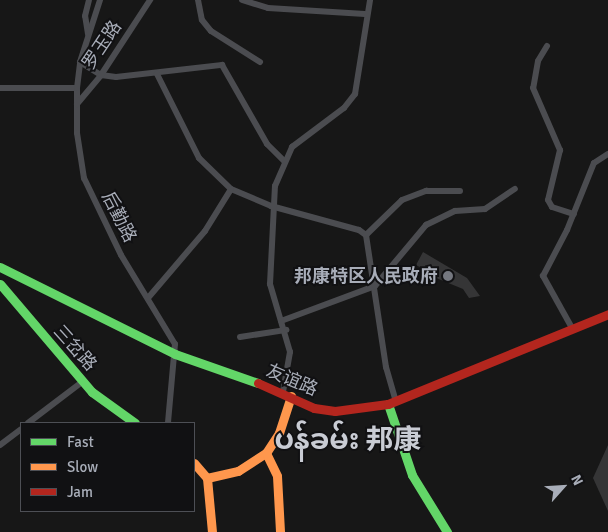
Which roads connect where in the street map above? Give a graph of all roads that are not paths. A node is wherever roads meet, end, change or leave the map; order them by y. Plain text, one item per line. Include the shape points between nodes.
1 (89, 0) edge
2 (100, 0) edge
3 (150, 0) edge
4 (198, 0) edge
5 (242, 0) edge
6 (370, 0) edge
7 (365, 14) junction
8 (88, 35) junction
9 (547, 46) dead end
10 (80, 62) junction
11 (260, 62) dead end
12 (157, 74) junction
13 (101, 75) junction
14 (0, 88) edge
15 (77, 88) junction
16 (76, 104) junction
17 (608, 154) edge
18 (284, 161) junction
19 (232, 189) junction
20 (514, 189) dead end
21 (460, 191) dead end
22 (271, 206) junction
23 (574, 214) junction
24 (366, 235) junction
25 (0, 267) edge
26 (0, 284) edge
27 (375, 286) junction
28 (148, 298) junction
29 (608, 314) edge
30 (281, 321) junction
31 (572, 328) junction
32 (286, 330) junction
33 (240, 337) dead end
34 (176, 354) junction
35 (82, 382) junction
36 (287, 394) junction
37 (392, 402) junction
38 (29, 422) edge
39 (134, 422) edge
40 (168, 422) edge
41 (20, 430) edge
42 (0, 445) edge
43 (266, 453) junction
44 (195, 464) edge
45 (208, 478) junction
46 (212, 532) edge
47 (280, 532) edge
48 (447, 532) edge

1 - 8 street via 85,16
2 - 8 street, 后勤路
3 - 13 street, 罗玉路
4 - 11 street via 202,20 211,31
5 - 7 street via 274,9
6 - 7 street
7 - 18 street via 355,94 344,108 292,147
8 - 10 street, 后勤路
9 - 23 street via 538,61 533,88 560,150 548,200 552,206
10 - 13 street
10 - 15 street, 后勤路
12 - 13 street
12 - 18 street via 226,67 267,144
12 - 19 street via 199,158
13 - 16 street, 罗玉路
14 - 15 street
15 - 16 street, 后勤路
16 - 28 street, 后勤路 via 84,178 121,255
17 - 23 street via 594,164
18 - 22 street
19 - 22 street
19 - 28 street via 205,231
20 - 27 street via 485,209 455,211 426,224
21 - 24 street via 426,191 402,200
22 - 24 street via 359,230
22 - 30 street via 270,284
23 - 31 street via 543,276
24 - 27 street
25 - 34 main road, 友谊路
26 - 35 main road, 三岔路
27 - 30 street
27 - 37 street
28 - 34 street, 后勤路 via 173,339
29 - 31 main road, 友谊路
30 - 32 street
31 - 37 main road, 友谊路
32 - 33 street
32 - 36 street via 290,352
34 - 36 main road, 友谊路
34 - 40 street, 后勤路
35 - 38 street
35 - 39 main road, 三岔路
36 - 37 main road, 友谊路 via 314,408 335,411
36 - 43 main road via 279,434
37 - 48 main road via 412,475
41 - 42 street
43 - 45 main road via 238,471
43 - 47 main road via 277,476
44 - 45 main road
45 - 46 main road

